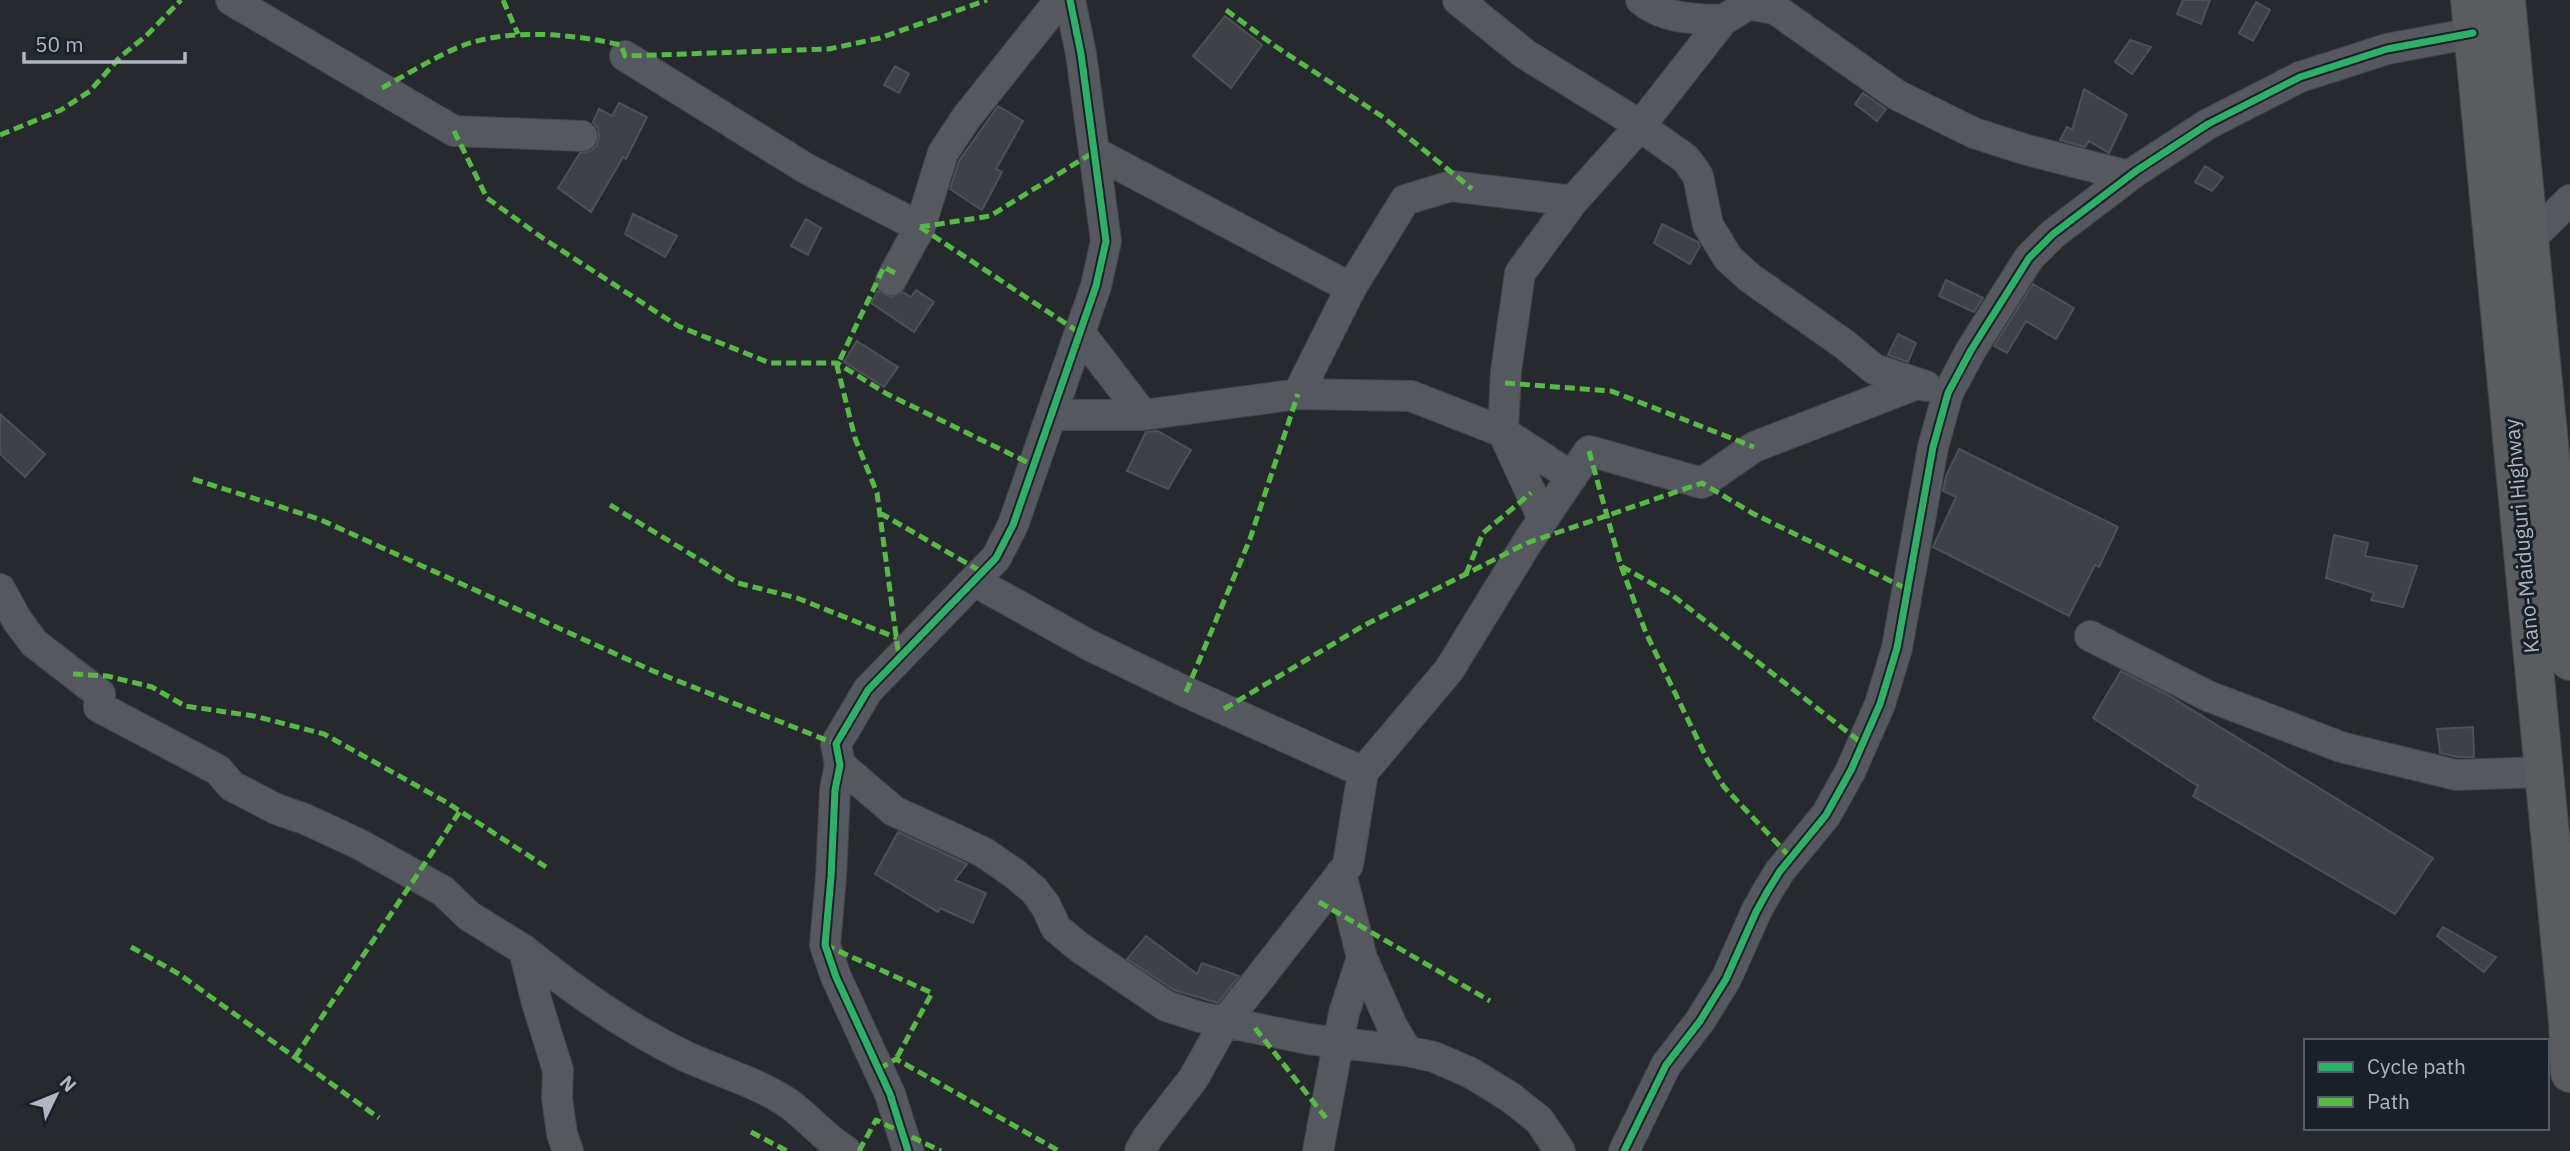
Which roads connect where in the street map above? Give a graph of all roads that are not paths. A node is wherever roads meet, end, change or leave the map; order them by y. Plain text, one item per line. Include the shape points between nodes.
1 (231, 0) edge
2 (1060, 0) edge
3 (1070, 0) edge
4 (1458, 0) edge
5 (1641, 0) edge
6 (2506, 0) edge
7 (1753, 7) edge
8 (2472, 17) edge
9 (625, 56) dead end
10 (1640, 126) junction
11 (582, 136) dead end
12 (1094, 152) junction
13 (2129, 176) junction
14 (2570, 200) edge
15 (1573, 201) junction
16 (920, 227) junction
17 (2529, 240) junction
18 (891, 280) dead end
19 (1351, 288) junction
20 (1080, 333) junction
21 (1917, 384) junction
22 (1948, 393) junction
23 (1298, 394) junction
24 (1052, 415) junction
25 (1143, 415) junction
26 (1503, 432) junction
27 (1572, 477) junction
28 (1543, 519) junction
29 (974, 581) junction
30 (0, 589) edge
31 (2090, 636) dead end
32 (2570, 661) edge
33 (840, 765) junction
34 (1363, 772) junction
35 (2543, 772) junction
36 (1341, 873) junction
37 (524, 950) junction
38 (1362, 958) junction
39 (1225, 1022) junction
40 (1340, 1043) junction
41 (1407, 1051) junction
42 (2570, 1073) edge
43 (568, 1151) edge
44 (846, 1151) edge
45 (908, 1151) edge
46 (1140, 1151) edge
47 (1318, 1151) edge
48 (1560, 1151) edge
49 (1624, 1151) edge

1 - 11 street via 454,131
2 - 16 street via 943,153
3 - 12 street
4 - 10 street via 1525,54
5 - 7 street via 1686,19
6 - 17 highway, Kano-Maiduguri Highway
7 - 10 street
7 - 13 street via 1897,95 1974,133
8 - 13 street via 2300,77 2208,124
8 - 35 highway, Kano-Maiduguri Highway
9 - 16 street via 807,169
10 - 15 street
10 - 21 street via 1686,159 1698,176 1709,225 1728,258 1874,369
12 - 19 street
12 - 20 street via 1106,242
13 - 22 street via 2029,258
14 - 17 street
15 - 19 street via 1451,186 1405,200
15 - 26 street via 1520,273 1506,371
16 - 18 street
17 - 32 highway, Kano-Maiduguri Highway
19 - 23 street
20 - 24 street
20 - 25 street
21 - 22 street
21 - 27 street via 1754,447 1702,483 1590,451
22 - 49 street via 1933,447 1896,648 1880,704 1826,815 1767,892 1726,979 1666,1065
23 - 25 street
23 - 26 street via 1411,396
24 - 25 street
24 - 29 street via 1013,525 996,558
26 - 27 street
26 - 28 street
27 - 28 street
28 - 34 street via 1449,670
29 - 33 street via 868,690 836,744
29 - 34 street via 1089,645
30 - 37 street via 34,643 100,694 99,707 219,770 232,786 359,845 443,891 469,916
31 - 35 street via 2208,696 2341,747 2456,775
33 - 39 street via 894,811 983,852 1015,874 1034,890 1056,928 1166,1006
33 - 45 street via 825,945 890,1094
34 - 36 street via 1348,865
35 - 42 highway, Kano-Maiduguri Highway
36 - 38 street
36 - 39 street
37 - 43 street via 558,1070 562,1134
37 - 44 street via 572,989 650,1036 788,1103
38 - 40 street via 1344,1013
38 - 41 street
39 - 40 street
39 - 46 street via 1193,1079
40 - 41 street
40 - 47 street
41 - 48 street via 1459,1068 1510,1097 1539,1120

